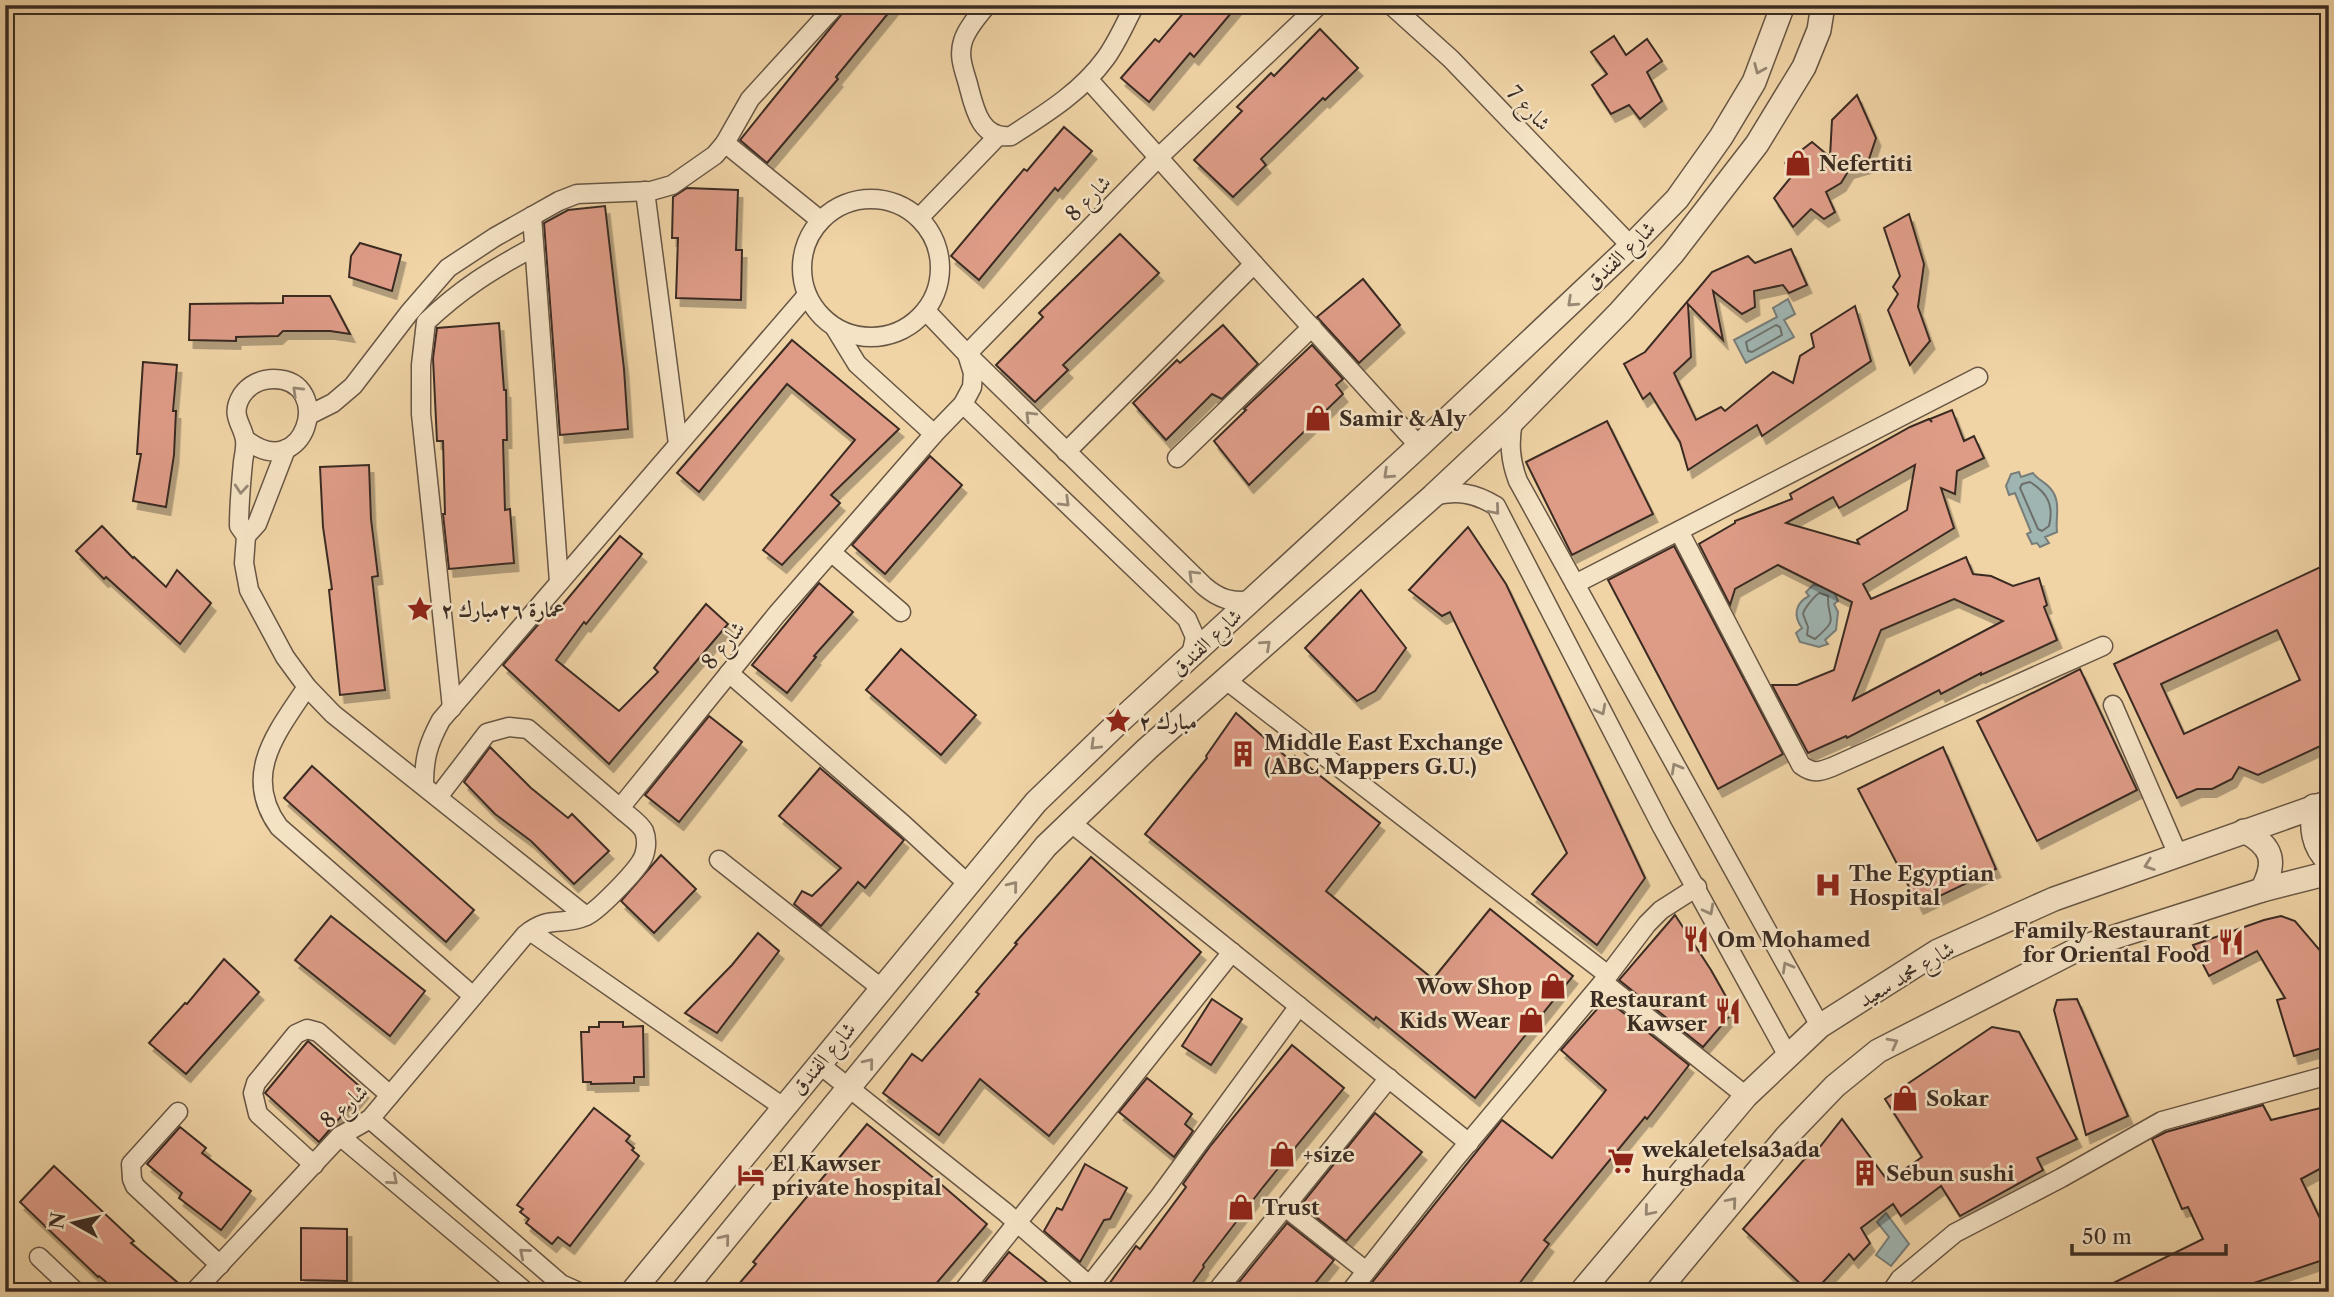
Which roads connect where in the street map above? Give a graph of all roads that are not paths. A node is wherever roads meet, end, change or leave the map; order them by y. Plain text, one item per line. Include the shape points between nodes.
1 (836, 5) edge
2 (1135, 5) edge
3 (1319, 5) edge
4 (1391, 5) edge
5 (1783, 5) edge
6 (1823, 5) edge
7 (980, 8) edge
8 (1088, 79) junction
9 (998, 136) junction
10 (725, 143) junction
11 (1160, 156) junction
12 (645, 191) junction
13 (531, 216) junction
14 (919, 218) junction
15 (820, 220) junction
16 (1631, 246) junction
17 (534, 247) junction
18 (1254, 264) junction
19 (807, 295) junction
20 (926, 311) junction
21 (1312, 327) junction
22 (835, 328) junction
23 (967, 354) junction
24 (1978, 377) dead end
25 (963, 404) junction
26 (309, 415) junction
27 (1513, 421) junction
28 (933, 435) junction
29 (245, 439) junction
30 (678, 444) junction
31 (1419, 446) junction
32 (286, 449) junction
33 (1066, 453) junction
34 (1177, 458) dead end
35 (1433, 496) junction
36 (1679, 531) junction
37 (246, 536) junction
38 (831, 552) junction
39 (559, 582) junction
40 (1575, 584) junction
41 (1252, 600) junction
42 (901, 612) dead end
43 (2104, 646) dead end
44 (1191, 656) junction
45 (729, 673) junction
46 (1226, 680) junction
47 (307, 687) junction
48 (2113, 705) dead end
49 (452, 708) junction
50 (1121, 720) junction
51 (1147, 749) junction
52 (431, 791) junction
53 (2321, 804) edge
54 (621, 808) junction
55 (1070, 822) junction
56 (2245, 831) junction
57 (2178, 855) junction
58 (719, 860) dead end
59 (2329, 862) edge
60 (2329, 873) edge
61 (968, 884) junction
62 (1697, 887) junction
63 (2262, 890) junction
64 (586, 916) junction
65 (530, 931) junction
66 (1232, 952) junction
67 (1605, 979) junction
68 (881, 988) junction
69 (473, 996) junction
70 (1299, 1006) junction
71 (1820, 1026) junction
72 (1788, 1056) junction
73 (819, 1064) junction
74 (2329, 1075) edge
75 (1389, 1078) junction
76 (848, 1088) junction
77 (390, 1095) junction
78 (1746, 1096) junction
79 (783, 1107) junction
80 (178, 1112) dead end
81 (370, 1119) junction
82 (340, 1136) junction
83 (1469, 1143) junction
84 (314, 1165) junction
85 (1284, 1207) junction
86 (1018, 1224) junction
87 (39, 1257) dead end
88 (220, 1265) junction
89 (1366, 1271) junction
90 (1587, 1288) edge
91 (1093, 1289) edge
92 (630, 1290) edge
93 (76, 1292) edge
94 (194, 1292) edge
95 (526, 1292) edge
96 (579, 1292) edge
97 (682, 1292) edge
98 (962, 1292) edge
99 (1216, 1292) edge
100 (1350, 1292) edge
101 (1657, 1292) edge
102 (1891, 1292) edge

1 - 10 street via 750,99
2 - 8 street via 1106,58
3 - 11 street, شارع 8
4 - 16 street, شارع 7 via 1451,59
5 -> 16 street, شارع الفندق via 1754,82 1721,137 1677,199
6 - 27 street, شارع الفندق via 1819,30 1804,67 1717,199 1620,312
7 - 9 street via 960,55 978,118
8 - 9 street via 1011,136
8 - 11 street
9 - 14 street
10 - 12 street via 672,185
10 - 15 street
11 - 18 street
11 - 23 street, شارع 8
12 - 13 street via 577,194
12 - 30 street
13 - 17 street
13 - 26 street via 448,268 353,386
14 - 15 street via 907,207 885,199 861,198 838,205
14 - 20 street via 937,243 941,267 937,290
15 - 19 street via 806,243 801,269
16 -> 31 street, شارع الفندق
17 - 39 street
17 - 49 street via 484,274 425,322 421,414
18 - 21 street
18 - 33 street
19 - 22 street via 818,314
19 - 30 street
20 - 22 street via 904,329 875,338
20 - 23 street
21 - 31 street
21 - 34 street
22 - 28 street via 856,364
23 - 25 street, شارع 8 via 972,387
33 -> 23 street
24 - 36 street
25 - 28 street, شارع 8
25 -> 44 street via 1187,619 1195,636
26 -> 29 street via 306,399 293,384 278,379 258,382 242,395 237,407 238,426
26 - 32 street via 300,439
27 - 35 street, شارع الفندق
27 - 40 street via 1509,441 1518,481
28 - 38 street, شارع 8
29 - 32 street via 271,452
29 -> 37 street via 239,526
30 - 39 street
31 -> 41 street, شارع الفندق
32 - 37 street via 257,524
41 -> 33 street via 1214,595
46 -> 35 street, شارع الفندق
35 -> 62 street via 1466,493 1496,506
36 - 40 street
36 - 43 street via 1801,765 1809,771 1832,767
37 - 47 street via 249,590
38 - 42 street
38 - 45 street, شارع 8
39 - 49 street
71 -> 40 street
41 - 44 street, شارع الفندق
44 - 50 street, شارع الفندق
45 - 54 street, شارع 8
45 - 61 street
46 - 51 street, شارع الفندق
46 - 67 street
47 - 52 street via 334,715
47 - 69 street via 267,755 262,795 268,812 279,827
48 - 57 street
49 - 52 street via 431,738 424,761
50 - 51 street
50 -> 61 street, شارع الفندق via 1036,802
51 - 55 street, شارع الفندق
52 - 54 street via 487,733 509,727 528,730
52 - 64 street
53 - 56 street, شارع محمد سعيد
53 - 59 street via 2312,825 2315,843
54 - 64 street via 643,831 646,847 641,862
55 - 66 street
76 -> 55 street, شارع الفندق
56 - 57 street, شارع محمد سعيد
56 - 63 street via 2260,840 2270,855 2271,874
57 -> 71 street, شارع محمد سعيد via 2053,898 1938,951
58 - 68 street
60 - 63 street
61 - 68 street, شارع الفندق
62 - 67 street via 1647,924
62 -> 72 street
101 -> 63 street via 1786,1137 1835,1086 1878,1051 2080,948
64 - 65 street via 543,923
65 - 69 street, شارع 8
65 - 79 street
66 - 70 street
66 - 86 street
67 - 78 street
67 - 83 street
68 - 73 street, شارع الفندق
69 - 77 street, شارع 8
70 - 75 street
70 - 91 street
71 - 72 street, شارع محمد سعيد
72 - 78 street, شارع محمد سعيد
73 - 76 street
73 - 79 street, شارع الفندق
74 - 102 street via 2162,1121 1955,1233
75 - 83 street
75 - 85 street
76 - 86 street
97 -> 76 street, شارع الفندق
77 - 81 street, شارع 8
77 - 84 street via 318,1032 296,1034 256,1083 254,1104 265,1122
78 -> 90 street, شارع محمد سعيد
79 - 92 street, شارع الفندق
80 - 88 street via 131,1164 132,1179
81 - 82 street, شارع 8
96 -> 81 street via 561,1284
82 - 84 street, شارع 8
82 -> 95 street
83 - 89 street
84 - 88 street, شارع 8
85 - 89 street
85 - 99 street
86 - 91 street
86 - 98 street
87 - 93 street
88 - 94 street, شارع 8
89 - 100 street

